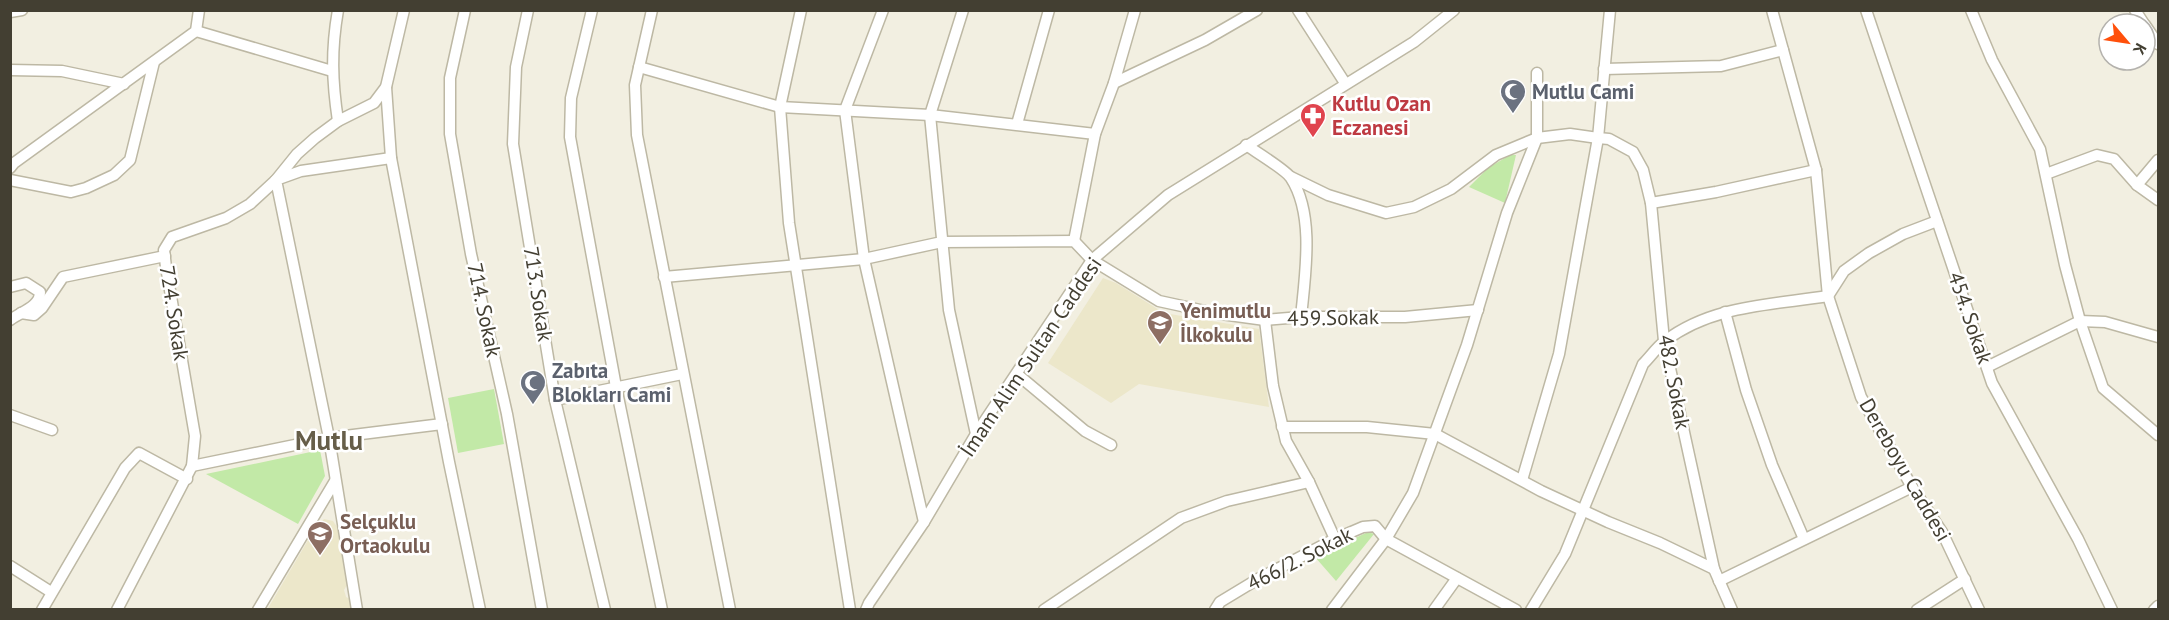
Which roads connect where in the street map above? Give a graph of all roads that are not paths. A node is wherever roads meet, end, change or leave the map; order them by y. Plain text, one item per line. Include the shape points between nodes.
1 (21, 10) edge
2 (199, 10) edge
3 (338, 10) edge
4 (404, 10) edge
5 (465, 10) edge
6 (528, 10) edge
7 (592, 10) edge
8 (652, 10) edge
9 (801, 10) edge
10 (883, 10) edge
11 (963, 10) edge
12 (1049, 10) edge
13 (1135, 10) edge
14 (1257, 10) edge
15 (1298, 10) edge
16 (1454, 10) edge
17 (1610, 10) edge
18 (1772, 10) edge
19 (1866, 10) edge
20 (1971, 10) edge
21 (10, 12) edge
22 (196, 31) junction
23 (1783, 50) junction
24 (154, 62) junction
25 (639, 67) junction
26 (1604, 69) junction
27 (10, 70) edge
28 (332, 71) junction
29 (1538, 73) dead end
30 (1114, 83) junction
31 (1346, 83) junction
32 (124, 84) junction
33 (386, 87) junction
34 (780, 107) junction
35 (845, 110) junction
36 (930, 115) junction
37 (338, 120) junction
38 (1017, 124) junction
39 (1095, 134) junction
40 (1537, 138) junction
41 (1599, 138) junction
42 (1246, 145) junction
43 (391, 158) junction
44 (2158, 160) edge
45 (10, 168) edge
46 (1816, 170) junction
47 (2046, 174) junction
48 (1291, 177) junction
49 (10, 180) edge
50 (276, 180) junction
51 (2137, 185) junction
52 (2158, 200) edge
53 (1651, 203) junction
54 (1937, 221) junction
55 (1074, 241) junction
56 (942, 242) junction
57 (165, 256) junction
58 (864, 259) junction
59 (1092, 260) junction
60 (796, 264) junction
61 (664, 278) junction
62 (10, 287) edge
63 (1828, 296) junction
64 (1478, 310) junction
65 (1725, 312) junction
66 (21, 313) junction
67 (1301, 316) junction
68 (10, 320) edge
69 (1265, 320) junction
70 (2080, 321) junction
71 (2158, 338) edge
72 (1664, 341) junction
73 (1987, 367) junction
74 (682, 374) junction
75 (1017, 374) junction
76 (616, 387) junction
77 (555, 400) junction
78 (10, 415) edge
79 (442, 424) junction
80 (1282, 427) junction
81 (52, 430) dead end
82 (976, 434) junction
83 (1435, 434) junction
84 (2158, 435) edge
85 (329, 438) junction
86 (1111, 445) dead end
87 (192, 466) junction
88 (187, 479) junction
89 (335, 480) junction
90 (1522, 480) junction
91 (1309, 482) junction
92 (1912, 487) junction
93 (1582, 510) junction
94 (924, 522) junction
95 (1335, 539) junction
96 (1386, 539) junction
97 (1804, 539) junction
98 (10, 566) edge
99 (1714, 569) junction
100 (1457, 578) junction
101 (1965, 579) junction
102 (1719, 581) junction
103 (51, 592) junction
104 (2158, 606) edge
105 (42, 609) edge
106 (117, 609) edge
107 (258, 609) edge
108 (357, 609) edge
109 (480, 609) edge
110 (542, 609) edge
111 (605, 609) edge
112 (662, 609) edge
113 (730, 609) edge
114 (849, 609) edge
115 (866, 609) edge
116 (1044, 609) edge
117 (1215, 609) edge
118 (1332, 609) edge
119 (1434, 609) edge
120 (1516, 609) edge
121 (1531, 609) edge
122 (1732, 609) edge
123 (1917, 609) edge
124 (1979, 609) edge
125 (2112, 609) edge
126 (2154, 609) edge

1 - 21 street
2 - 22 street
3 - 28 street
4 - 33 street
5 - 110 street, 714. Sokak via 450,78 450,134
6 - 77 street, 713. Sokak via 516,68 513,144
7 - 76 street via 571,98 570,137
8 - 25 street
9 - 34 street
10 - 35 street
11 - 36 street
12 - 38 street
13 - 30 street
14 - 30 street via 1205,40
15 - 31 street
16 - 31 street, İmam Alim Sultan Caddesi via 1414,42
17 - 26 street
18 - 23 street, Dereboyu Caddesi
19 - 54 street, 454. Sokak
20 - 47 street via 1992,60 2040,149
22 - 24 street
22 - 28 street
23 - 26 street via 1721,66
23 - 46 street, Dereboyu Caddesi
24 - 32 street
24 - 49 street via 130,160 114,175 70,192
25 - 34 street
25 - 61 street via 635,85 637,135
26 - 41 street
27 - 32 street via 62,71
28 - 37 street
29 - 40 street
30 - 39 street
31 - 42 street, İmam Alim Sultan Caddesi
32 - 45 street
33 - 37 street, 724. Sokak via 374,103
33 - 43 street
34 - 35 street
34 - 60 street
35 - 36 street
35 - 58 street
36 - 38 street
36 - 56 street
37 - 50 street, 724. Sokak via 297,154
38 - 39 street
39 - 55 street
40 - 41 street via 1570,134
40 - 48 street via 1496,156 1442,194 1414,207 1386,213 1329,195
40 - 64 street via 1508,213
41 - 53 street, 482. Sokak via 1634,152
41 - 90 street via 1558,354
42 - 48 street
42 - 59 street, İmam Alim Sultan Caddesi via 1168,195
43 - 50 street via 301,171
43 - 79 street
44 - 51 street
46 - 53 street
46 - 63 street, Dereboyu Caddesi
47 - 51 street via 2097,156 2114,159
47 - 70 street
48 - 67 street via 1306,229
50 - 57 street, 724. Sokak via 250,204 226,218 172,237 164,250
50 - 85 street
51 - 52 street
53 - 72 street, 482. Sokak
54 - 63 street via 1869,253 1844,271
54 - 73 street, 454. Sokak
55 - 56 street
55 - 59 street, 459.Sokak
56 - 58 street
56 - 82 street via 949,310
57 - 66 street via 63,278 34,315
57 - 87 street, 724. Sokak via 195,436
58 - 60 street
58 - 94 street
59 - 69 street, 459.Sokak via 1159,301
59 - 75 street, İmam Alim Sultan Caddesi
60 - 61 street
60 - 114 street
61 - 74 street
62 - 66 street via 26,283 40,291 37,304
63 - 65 street
63 - 92 street, Dereboyu Caddesi via 1861,397
64 - 67 street, 459.Sokak via 1405,317
64 - 83 street
65 - 72 street via 1698,321
65 - 97 street via 1749,401
66 - 68 street
67 - 69 street, 459.Sokak
69 - 80 street
70 - 71 street via 2105,322
70 - 73 street
70 - 84 street via 2103,388
72 - 93 street via 1643,364
72 - 99 street, 482. Sokak
73 - 125 street, 454. Sokak
74 - 76 street
74 - 113 street
75 - 82 street, İmam Alim Sultan Caddesi
75 - 86 street via 1085,431
76 - 77 street
76 - 112 street
77 - 111 street, 713. Sokak
78 - 81 street
79 - 85 street
79 - 109 street
80 - 83 street via 1367,427
80 - 91 street
82 - 94 street, İmam Alim Sultan Caddesi
83 - 90 street
83 - 96 street via 1413,493
85 - 87 street
85 - 89 street
87 - 88 street, 724. Sokak
88 - 103 street via 139,453 125,468
88 - 106 street, 724. Sokak
89 - 107 street
89 - 108 street
90 - 93 street
91 - 95 street
91 - 116 street via 1227,501 1181,518
92 - 97 street
92 - 101 street, Dereboyu Caddesi via 1942,532
93 - 99 street
93 - 121 street via 1565,554
94 - 115 street, İmam Alim Sultan Caddesi
95 - 96 street, 466/2. Sokak via 1375,526
95 - 117 street, 466/2. Sokak via 1258,579
96 - 100 street
96 - 118 street
97 - 102 street
98 - 103 street
99 - 102 street, 482. Sokak
100 - 119 street
100 - 120 street
101 - 123 street
101 - 124 street, Dereboyu Caddesi
102 - 122 street, 482. Sokak
103 - 105 street
104 - 126 street

